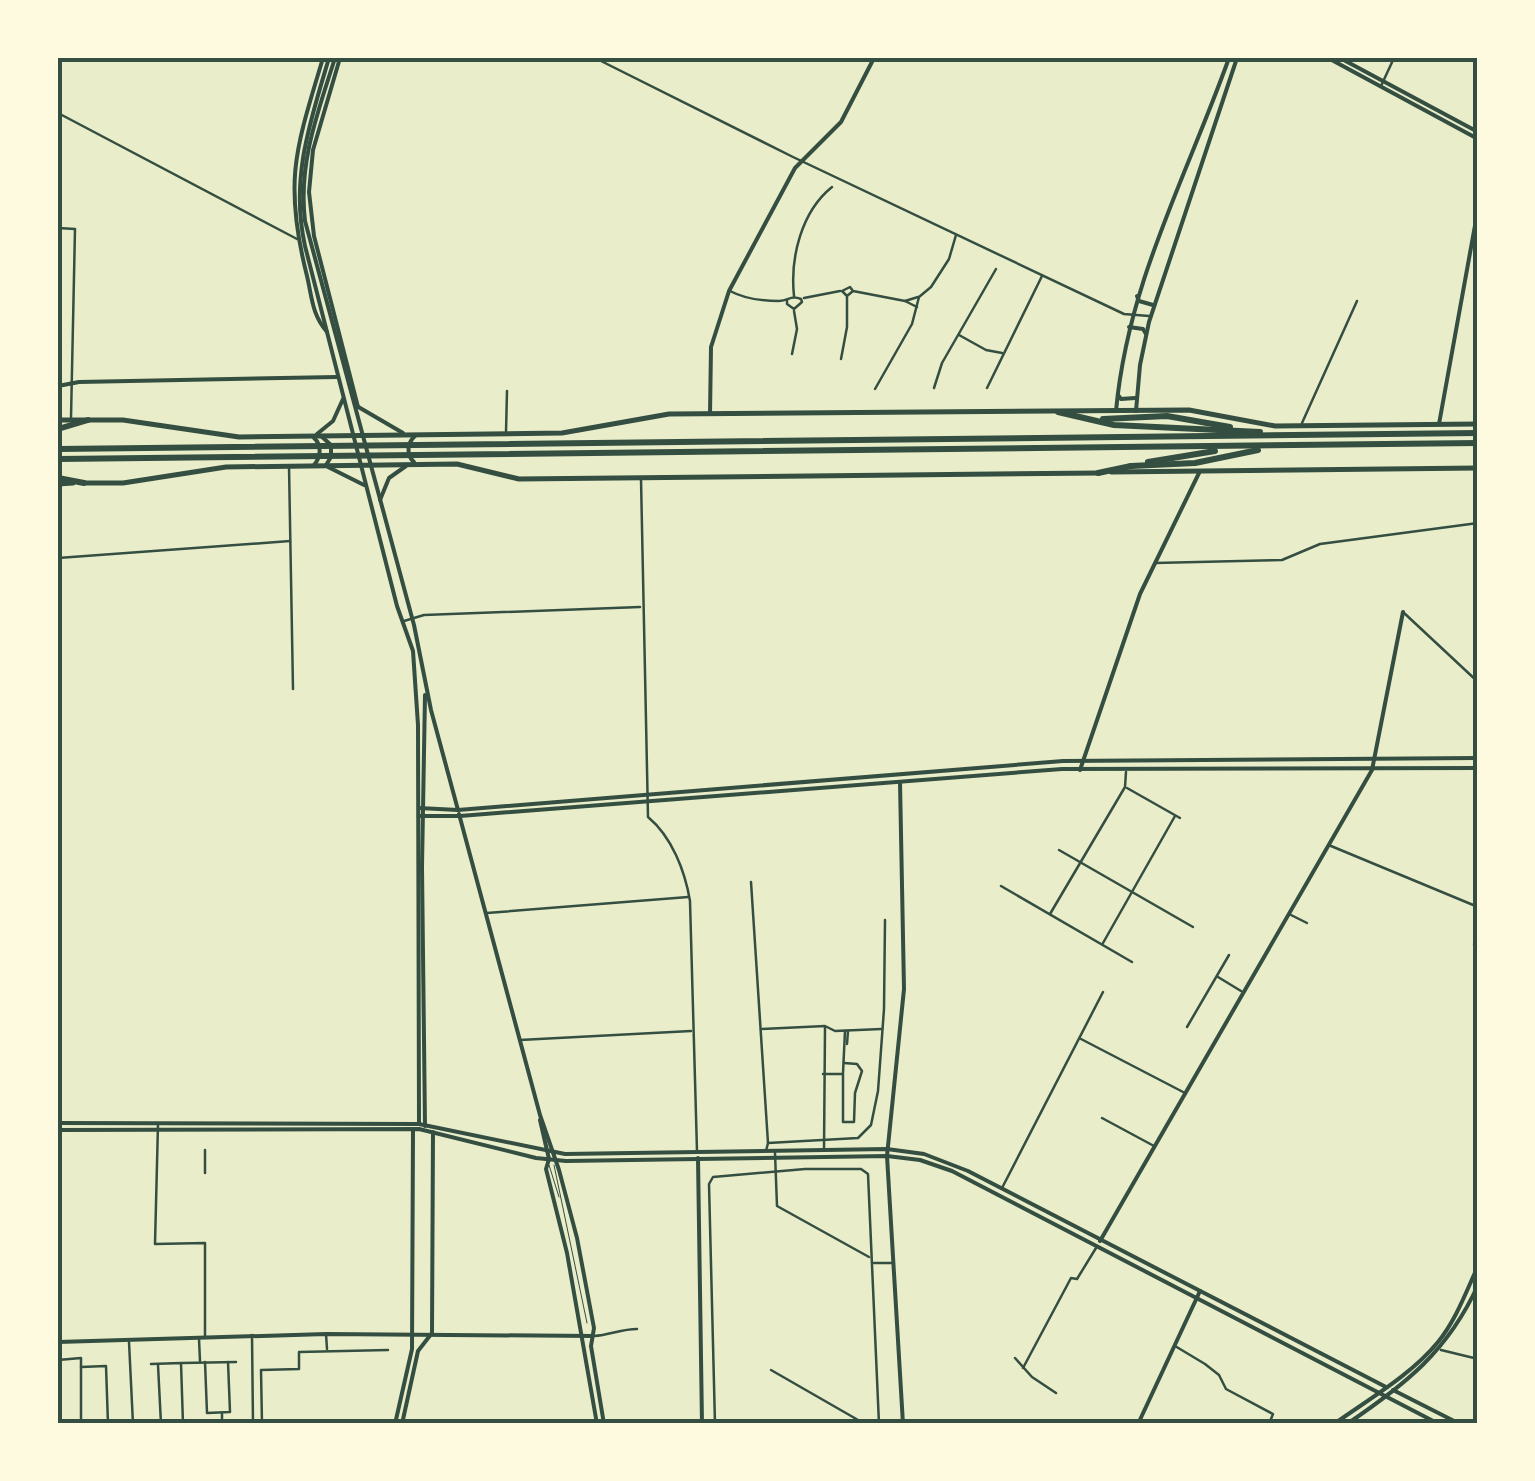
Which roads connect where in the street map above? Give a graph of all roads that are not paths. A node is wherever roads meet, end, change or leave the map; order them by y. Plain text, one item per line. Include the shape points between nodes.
1 (332, 58) edge
2 (595, 58) edge
3 (874, 58) edge
4 (1228, 58) edge
5 (1237, 58) edge
6 (1328, 58) edge
7 (1340, 58) edge
8 (1394, 58) edge
9 (1383, 84) junction
10 (58, 113) edge
11 (1478, 135) edge
12 (801, 160) junction
13 (832, 187) dead end
14 (1478, 209) edge
15 (58, 228) edge
16 (957, 234) junction
17 (303, 238) junction
18 (996, 269) dead end
19 (1042, 275) junction
20 (729, 291) junction
21 (842, 291) junction
22 (853, 291) junction
23 (794, 296) junction
24 (847, 296) junction
25 (1138, 296) junction
26 (919, 297) junction
27 (801, 299) junction
28 (787, 300) junction
29 (905, 301) junction
30 (1155, 302) junction
31 (1357, 302) dead end
32 (918, 307) junction
33 (794, 310) junction
34 (1131, 315) junction
35 (1150, 316) junction
36 (1127, 329) junction
37 (1146, 334) junction
38 (959, 335) junction
39 (1004, 353) junction
40 (792, 354) dead end
41 (840, 359) dead end
42 (338, 378) junction
43 (72, 384) junction
44 (58, 386) edge
45 (934, 388) dead end
46 (987, 388) dead end
47 (876, 389) dead end
48 (507, 391) dead end
49 (343, 394) junction
50 (1118, 395) junction
51 (1137, 395) junction
52 (357, 406) junction
53 (1116, 411) junction
54 (1136, 411) junction
55 (1058, 412) junction
56 (710, 414) junction
57 (58, 420) edge
58 (71, 420) junction
59 (88, 420) junction
60 (1439, 424) junction
61 (1478, 424) edge
62 (1301, 426) junction
63 (58, 429) edge
64 (1478, 433) edge
65 (506, 434) junction
66 (413, 435) junction
67 (307, 436) junction
68 (319, 436) junction
69 (358, 436) junction
70 (1292, 436) junction
71 (1478, 443) edge
72 (1273, 447) junction
73 (58, 448) edge
74 (1236, 448) junction
75 (417, 450) junction
76 (58, 459) edge
77 (361, 465) junction
78 (370, 465) junction
79 (410, 465) junction
80 (422, 465) junction
81 (290, 466) junction
82 (309, 466) junction
83 (321, 466) junction
84 (1131, 466) junction
85 (1478, 468) edge
86 (1200, 471) junction
87 (1098, 472) junction
88 (641, 478) junction
89 (58, 481) edge
90 (84, 483) joint
91 (368, 494) junction
92 (380, 505) junction
93 (1478, 522) edge
94 (290, 540) junction
95 (58, 558) edge
96 (1156, 563) junction
97 (642, 607) junction
98 (1403, 612) joint
99 (411, 618) junction
100 (403, 621) junction
101 (424, 680) junction
102 (1478, 682) edge
103 (294, 689) dead end
104 (1478, 758) edge
105 (1374, 760) junction
106 (1081, 762) junction
107 (1478, 768) edge
108 (1126, 769) junction
109 (1080, 770) junction
110 (1372, 770) junction
111 (900, 782) junction
112 (1125, 787) junction
113 (647, 797) junction
114 (421, 812) junction
115 (459, 813) junction
116 (1330, 846) junction
117 (1059, 850) dead end
118 (1080, 863) junction
119 (751, 882) dead end
120 (1002, 886) dead end
121 (1132, 892) junction
122 (690, 897) junction
123 (1478, 908) edge
124 (486, 914) junction
125 (1050, 914) junction
126 (1290, 914) junction
127 (885, 920) dead end
128 (1307, 924) dead end
129 (1193, 927) dead end
130 (1478, 936) edge
131 (1102, 944) junction
132 (1474, 944) dead end
133 (1229, 954) dead end
134 (1132, 962) dead end
135 (1216, 977) junction
136 (1103, 992) dead end
137 (1244, 993) junction
138 (824, 1026) junction
139 (1188, 1027) dead end
140 (758, 1029) junction
141 (882, 1029) junction
142 (693, 1030) junction
143 (846, 1030) junction
144 (1080, 1038) junction
145 (520, 1040) junction
146 (848, 1044) dead end
147 (844, 1064) junction
148 (823, 1074) junction
149 (843, 1074) junction
150 (848, 1085) junction
151 (858, 1085) junction
152 (1186, 1093) junction
153 (843, 1114) junction
154 (854, 1114) junction
155 (1102, 1118) dead end
156 (158, 1125) junction
157 (58, 1126) edge
158 (420, 1127) junction
159 (433, 1132) junction
160 (824, 1138) junction
161 (768, 1143) junction
162 (1155, 1146) junction
163 (887, 1149) junction
164 (205, 1150) dead end
165 (824, 1150) junction
166 (550, 1152) junction
167 (765, 1152) junction
168 (698, 1155) junction
169 (775, 1156) junction
170 (887, 1156) junction
171 (551, 1160) junction
172 (774, 1171) junction
173 (205, 1173) dead end
174 (1001, 1189) junction
175 (1100, 1240) junction
176 (1096, 1246) junction
177 (871, 1258) junction
178 (891, 1263) junction
179 (873, 1264) junction
180 (1478, 1266) edge
181 (1478, 1285) edge
182 (1200, 1291) junction
183 (1196, 1298) junction
184 (586, 1323) dead end
185 (637, 1329) dead end
186 (410, 1333) junction
187 (432, 1333) junction
188 (326, 1334) junction
189 (252, 1335) junction
190 (202, 1336) junction
191 (582, 1336) junction
192 (592, 1336) junction
193 (129, 1340) junction
194 (58, 1342) edge
195 (1174, 1346) junction
196 (388, 1350) dead end
197 (1440, 1350) junction
198 (327, 1351) junction
199 (1015, 1358) dead end
200 (1478, 1359) edge
201 (58, 1360) edge
202 (202, 1362) junction
203 (228, 1362) junction
204 (236, 1362) dead end
205 (158, 1363) junction
206 (181, 1363) junction
207 (151, 1364) dead end
208 (81, 1367) junction
209 (1023, 1368) junction
210 (770, 1370) dead end
211 (1386, 1386) junction
212 (1393, 1390) junction
213 (1056, 1393) dead end
214 (1377, 1393) junction
215 (1384, 1397) junction
216 (222, 1412) junction
217 (902, 1422) edge
218 (878, 1423) edge
219 (81, 1424) edge
220 (108, 1424) edge
221 (133, 1424) edge
222 (161, 1424) edge
223 (183, 1424) edge
224 (222, 1424) edge
225 (253, 1424) edge
226 (262, 1424) edge
227 (399, 1424) edge
228 (597, 1424) edge
229 (604, 1424) edge
230 (702, 1424) edge
231 (714, 1424) edge
232 (865, 1424) edge
233 (1138, 1424) edge
234 (1269, 1424) edge
235 (1334, 1424) edge
236 (1347, 1424) edge
237 (1439, 1424) edge
238 (1460, 1424) edge

1 - 17 main road via 306,158
1 - 17 main road via 294,162 293,199
1 - 52 main road via 309,199
2 - 12 street
3 - 12 main road via 840,122
4 - 25 main road
5 - 30 main road
6 - 9 main road
7 - 9 main road
8 - 9 street
9 - 11 main road
10 - 17 street
12 - 16 street
12 - 20 main road
13 - 23 street via 800,238
14 - 60 main road
15 - 43 street via 75,229
16 - 19 street
16 - 26 street via 941,274
17 - 42 main road
17 - 52 main road
18 - 38 street
19 - 34 street
19 - 39 street
20 - 28 street
20 - 56 main road via 711,347
21 - 22 street
21 - 24 street
21 - 27 street
22 - 24 street
22 - 29 street
23 - 27 street
23 - 28 street
24 - 41 street
25 - 30 main road
25 - 34 main road
26 - 29 street
26 - 32 street
27 - 33 street
28 - 33 street
29 - 32 street
30 - 35 main road
31 - 62 street
32 - 47 street
33 - 40 street
34 - 35 street
34 - 36 main road
35 - 37 main road
36 - 37 main road
36 - 50 main road
37 - 51 main road
38 - 39 street
38 - 45 street
39 - 46 street
42 - 43 main road
42 - 49 main road
43 - 44 main road
43 - 58 street
48 - 65 street
49 - 67 main road via 334,422
49 - 69 main road
50 - 51 main road
50 - 53 main road
51 - 54 main road
52 - 66 main road
52 - 69 main road
53 - 54 main road
53 - 55 main road
54 - 62 main road via 1197,411 1265,426
55 - 56 main road
55 - 70 highway via 1114,424
56 - 65 main road via 660,415 572,433
57 - 58 main road
58 - 59 main road
59 - 63 highway
59 - 67 main road via 226,436
60 - 61 main road
60 - 62 main road
64 - 70 highway
65 - 66 main road
66 - 69 main road
66 - 79 main road via 398,442 400,461
66 - 80 main road via 409,455
67 - 68 main road
67 - 82 main road via 320,447 318,461
68 - 69 main road
68 - 83 main road via 332,447
69 - 77 main road
69 - 78 main road
70 - 75 highway via 669,440
71 - 72 highway
72 - 74 highway
72 - 84 highway via 1195,463
73 - 75 highway
74 - 75 highway
74 - 84 highway
75 - 76 highway
77 - 78 main road
77 - 83 main road
77 - 91 main road
78 - 79 main road
78 - 92 main road
79 - 80 main road
79 - 92 main road via 389,478
80 - 88 main road via 465,466 519,479
81 - 82 main road
81 - 90 main road via 217,467
81 - 94 street
82 - 83 main road
83 - 91 main road via 356,479
84 - 87 highway
85 - 86 main road
86 - 87 main road
86 - 96 main road
87 - 88 main road
88 - 97 street
89 - 90 highway
91 - 100 main road
92 - 99 main road
93 - 96 street via 1320,544 1282,560
94 - 95 street
94 - 103 street
96 - 106 main road
97 - 99 street
97 - 113 street
98 - 102 street
98 - 105 main road
99 - 100 street
99 - 101 main road
100 - 114 main road via 413,651
101 - 114 main road
101 - 115 main road
104 - 105 main road
105 - 106 main road
105 - 110 main road
106 - 109 main road
106 - 113 main road
107 - 110 main road
108 - 109 main road
108 - 110 main road
108 - 112 street
109 - 111 main road
110 - 116 main road
111 - 113 main road
111 - 163 main road via 904,989
112 - 118 street
112 - 121 street via 1177,817
113 - 115 main road
113 - 122 street via 648,817 662,828
114 - 115 main road
114 - 158 main road
115 - 124 main road
116 - 123 street
116 - 126 main road
117 - 118 street
118 - 121 street
118 - 125 street
119 - 140 street
120 - 125 street
121 - 129 street
121 - 131 street
122 - 124 street
122 - 142 street
124 - 145 main road
125 - 131 street
126 - 128 street
126 - 137 main road
127 - 141 street
130 - 132 street
131 - 134 street
133 - 135 street
135 - 137 street
135 - 139 street
136 - 144 street
137 - 152 main road
138 - 140 street
138 - 143 street
138 - 148 street
140 - 161 street
141 - 143 street
141 - 160 street via 870,1125 858,1138
142 - 145 street
142 - 168 street
143 - 146 street
143 - 147 street
144 - 152 street
144 - 174 street
145 - 166 main road
147 - 149 street
147 - 151 street via 858,1064
148 - 149 street
148 - 160 street
149 - 150 street
150 - 151 street
150 - 153 street
151 - 154 street
152 - 162 main road
153 - 154 street
153 - 154 street via 843,1122 854,1122
155 - 162 street
156 - 157 main road
156 - 158 main road
156 - 190 street via 155,1244 205,1243
158 - 159 main road
158 - 166 main road
158 - 186 main road
159 - 171 main road
159 - 187 main road
160 - 161 street
160 - 165 street
161 - 167 street
162 - 175 main road
163 - 165 main road
163 - 170 main road
163 - 174 main road via 938,1158
164 - 173 street
165 - 169 main road
166 - 168 main road
166 - 171 main road
167 - 168 main road
167 - 169 main road
168 - 169 main road
168 - 171 main road
168 - 230 main road
169 - 170 main road
169 - 172 street
170 - 176 main road via 952,1172
170 - 178 main road
171 - 184 lane
171 - 191 main road via 546,1169
171 - 192 main road via 577,1238
172 - 177 street via 778,1206
172 - 177 street via 868,1174
172 - 231 street via 713,1176 708,1184
174 - 175 main road
175 - 176 main road
175 - 182 main road
176 - 183 main road
176 - 209 street via 1071,1278
177 - 179 street
178 - 179 street
178 - 217 main road
179 - 218 street
180 - 211 main road via 1438,1342
181 - 197 main road
182 - 183 main road
182 - 211 main road
183 - 195 main road
183 - 214 main road
185 - 192 street
186 - 187 main road
186 - 188 main road
186 - 227 main road
187 - 191 main road
187 - 227 main road via 418,1351
188 - 189 main road
188 - 198 street
189 - 190 main road
189 - 225 street
190 - 193 main road
190 - 202 street
191 - 192 main road
191 - 228 main road
192 - 229 main road
193 - 194 main road
193 - 221 street
195 - 233 main road
195 - 234 street via 1206,1364 1226,1390 1274,1414
196 - 198 street
197 - 200 street
197 - 212 main road
198 - 226 street via 299,1352 299,1370 261,1370
199 - 209 street
201 - 208 street via 81,1358
202 - 203 street
202 - 206 street
202 - 216 street via 207,1412
203 - 204 street
203 - 216 street via 230,1412
205 - 206 street
205 - 207 street
205 - 222 street
206 - 223 street
208 - 219 street
208 - 220 street via 106,1366
209 - 213 street
210 - 232 street
211 - 212 main road
211 - 214 main road
212 - 215 main road
212 - 238 main road
214 - 215 main road
214 - 235 main road
215 - 236 main road
215 - 237 main road
216 - 224 street
217 - 218 street

